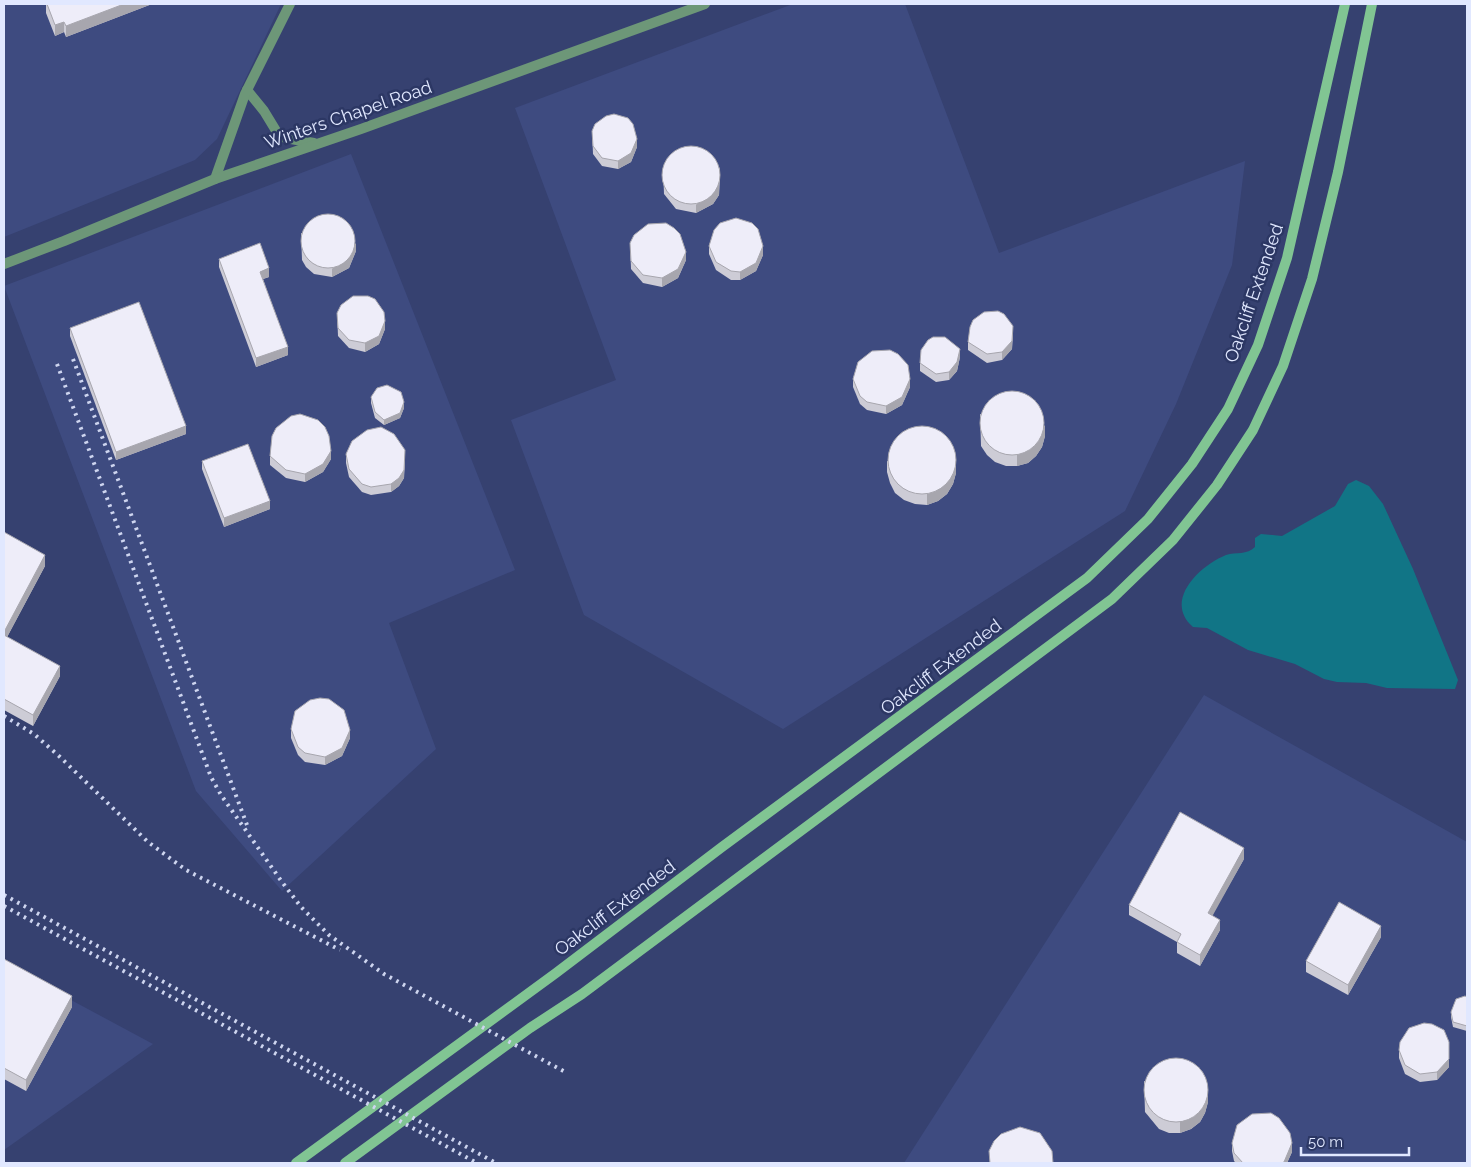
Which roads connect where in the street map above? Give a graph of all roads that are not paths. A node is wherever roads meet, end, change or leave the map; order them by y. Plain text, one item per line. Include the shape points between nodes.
1 (290, 4) edge
2 (705, 4) edge
3 (1345, 4) edge
4 (1372, 4) edge
5 (247, 90) junction
6 (318, 144) junction
7 (215, 179) junction
8 (4, 264) edge
9 (297, 1162) edge
10 (345, 1163) edge

1 - 5 street
2 - 6 street, Winters Chapel Road
3 - 9 main road, Oakcliff Extended via 1287,258 1258,345 1228,409 1192,464 1148,519 1087,578
4 - 10 main road via 1338,172 1312,279 1283,366 1253,430 1217,485 1173,540 1112,599 582,994 530,1028
5 - 6 street via 278,134
5 - 7 street
6 - 7 street, Winters Chapel Road
7 - 8 street, Winters Chapel Road

